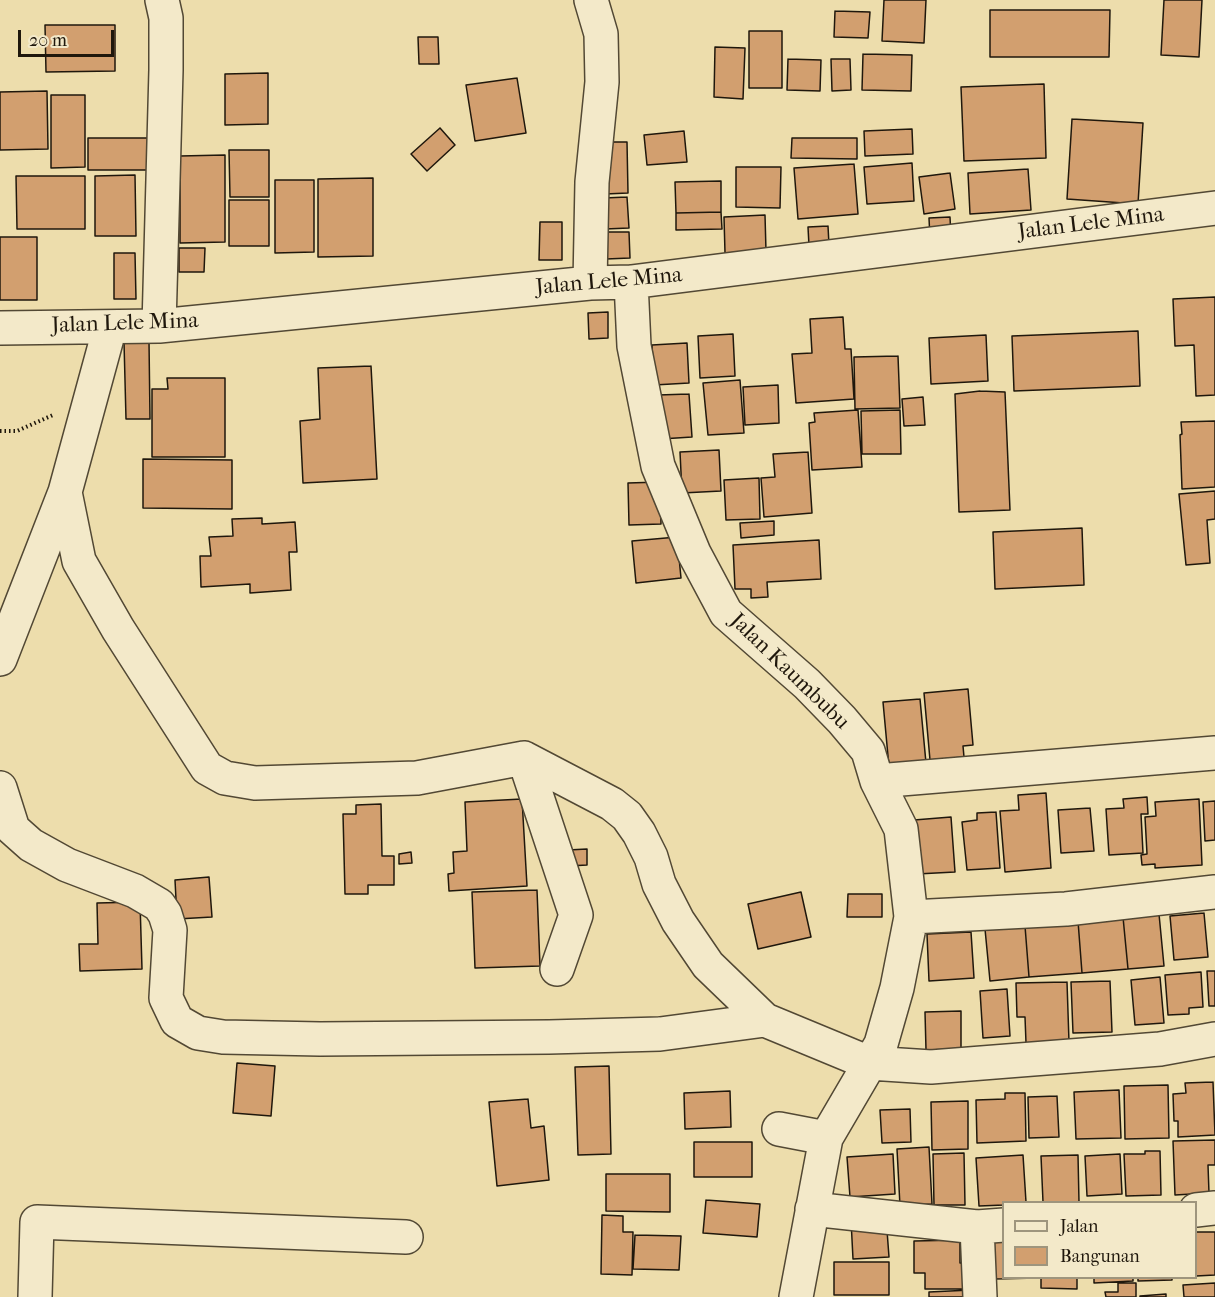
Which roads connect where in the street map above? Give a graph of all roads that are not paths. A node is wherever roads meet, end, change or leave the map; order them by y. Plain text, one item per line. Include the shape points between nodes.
1 (162, 0) edge
2 (591, 0) edge
3 (1215, 208) edge
4 (631, 282) junction
5 (590, 283) junction
6 (159, 326) junction
7 (110, 327) junction
8 (0, 328) edge
9 (65, 492) junction
10 (0, 659) edge
11 (1215, 753) edge
12 (524, 758) junction
13 (877, 781) junction
14 (0, 788) edge
15 (1215, 892) edge
16 (911, 917) junction
17 (557, 969) dead end
18 (765, 1020) junction
19 (1215, 1040) edge
20 (869, 1063) junction
21 (779, 1129) dead end
22 (826, 1138) junction
23 (1215, 1208) edge
24 (812, 1209) junction
25 (1197, 1210) edge
26 (990, 1226) edge
27 (406, 1238) dead end
28 (35, 1297) edge
29 (796, 1297) edge
30 (980, 1297) edge

1 - 6 street via 166,70
2 - 5 street via 601,34 602,82 592,182
3 - 4 street, Jalan Lele Mina
4 - 5 street, Jalan Lele Mina
4 - 13 street, Jalan Kaumbubu via 634,346 658,466 694,553 726,613 842,720 868,751
5 - 6 street, Jalan Lele Mina
6 - 7 street, Jalan Lele Mina
7 - 8 street, Jalan Lele Mina
7 - 9 street
9 - 10 street
9 - 12 street via 78,561 207,768 225,778 255,783 417,778
11 - 13 street
12 - 17 street via 576,915
12 - 18 street via 612,804 627,816 651,857 659,884 678,921 708,965
13 - 16 street, Jalan Kaumbubu via 901,829
14 - 18 street via 13,829 31,845 159,905 170,930 166,998 177,1021 198,1033 320,1039 549,1037 660,1034
15 - 16 street via 1066,909
16 - 20 street, Jalan Kaumbubu via 881,1044
18 - 20 street
19 - 20 street via 1160,1049 931,1067
20 - 22 street, Jalan Kaumbubu
21 - 22 street
22 - 24 street, Jalan Kaumbubu
23 - 25 street
24 - 26 street
24 - 29 street, Jalan Kaumbubu
26 - 30 street
27 - 28 street via 37,1222

